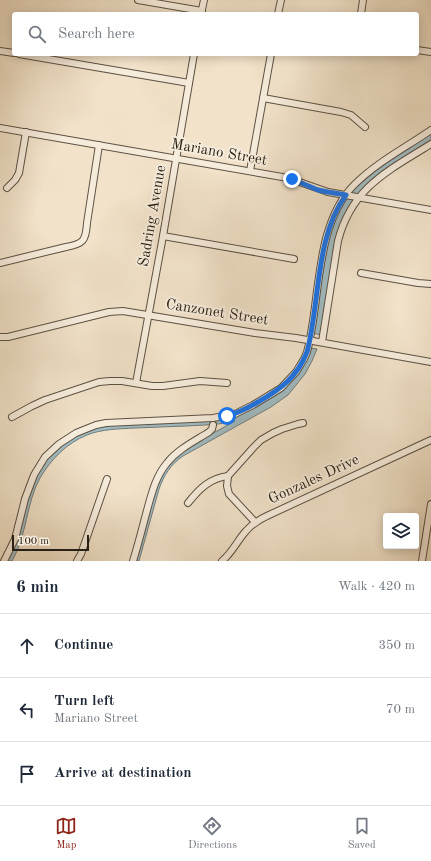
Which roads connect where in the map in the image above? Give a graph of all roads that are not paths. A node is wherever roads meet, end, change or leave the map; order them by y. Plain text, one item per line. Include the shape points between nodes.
1 (138, 0) edge
2 (204, 0) edge
3 (281, 0) edge
4 (363, 0) edge
5 (196, 12) edge
6 (201, 12) edge
7 (278, 12) edge
8 (361, 12) edge
9 (419, 50) edge
10 (0, 51) edge
11 (431, 52) edge
12 (12, 53) edge
13 (31, 56) edge
14 (194, 56) edge
15 (271, 56) edge
16 (189, 83) junction
17 (263, 98) junction
18 (0, 128) edge
19 (365, 128) dead end
20 (431, 130) edge
21 (26, 132) junction
22 (431, 144) edge
23 (100, 145) junction
24 (176, 158) junction
25 (250, 171) junction
26 (7, 188) dead end
27 (346, 195) junction
28 (359, 198) junction
29 (431, 210) edge
30 (163, 236) junction
31 (294, 259) dead end
32 (0, 263) edge
33 (361, 273) dead end
34 (431, 284) edge
35 (149, 315) junction
36 (0, 337) edge
37 (309, 340) junction
38 (322, 342) junction
39 (431, 362) edge
40 (136, 383) junction
41 (227, 383) dead end
42 (12, 417) dead end
43 (303, 423) dead end
44 (213, 425) dead end
45 (431, 440) edge
46 (228, 476) junction
47 (107, 478) dead end
48 (188, 503) dead end
49 (431, 504) edge
50 (255, 522) junction
51 (4, 561) edge
52 (77, 561) edge
53 (133, 561) edge
54 (222, 561) edge
55 (422, 561) edge

1 - 5 street
2 - 6 street
3 - 7 street
4 - 8 street
9 - 11 street
10 - 12 street
13 - 16 street
14 - 16 street, Sadring Avenue
15 - 17 street
16 - 24 street, Sadring Avenue
17 - 19 street via 341,112 351,115
17 - 25 street
18 - 21 street, Mariano Street
20 - 27 street via 372,169
21 - 23 street, Mariano Street
21 - 26 street via 19,173
22 - 28 street via 382,174
23 - 24 street, Mariano Street
23 - 32 street via 83,240 77,245
24 - 25 street, Mariano Street
24 - 30 street, Sadring Avenue
25 - 27 street, Mariano Street via 288,178 318,190
27 - 28 street, Mariano Street
27 - 37 street via 334,217 325,244
28 - 29 street, Mariano Street
28 - 38 street via 348,215 340,236
30 - 31 street
30 - 35 street, Sadring Avenue
33 - 34 street via 418,284
35 - 36 street, Canzonet Street via 123,311 109,312
35 - 37 street, Canzonet Street
35 - 40 street, Sadring Avenue
37 - 38 street, Canzonet Street
37 - 51 street via 304,359 289,380 273,394 242,411 212,418 106,423 76,433 59,444 45,457 34,475 15,539
38 - 39 street, Canzonet Street
40 - 41 street via 163,386 200,381
40 - 42 street via 99,382 45,400
43 - 46 street via 282,429 261,440
44 - 53 street via 209,432 179,451 162,469 152,492
45 - 50 street, Gonzales Drive
46 - 48 street via 220,476 209,482
46 - 50 street via 229,494
47 - 52 street
49 - 55 street
50 - 54 street, Gonzales Drive

